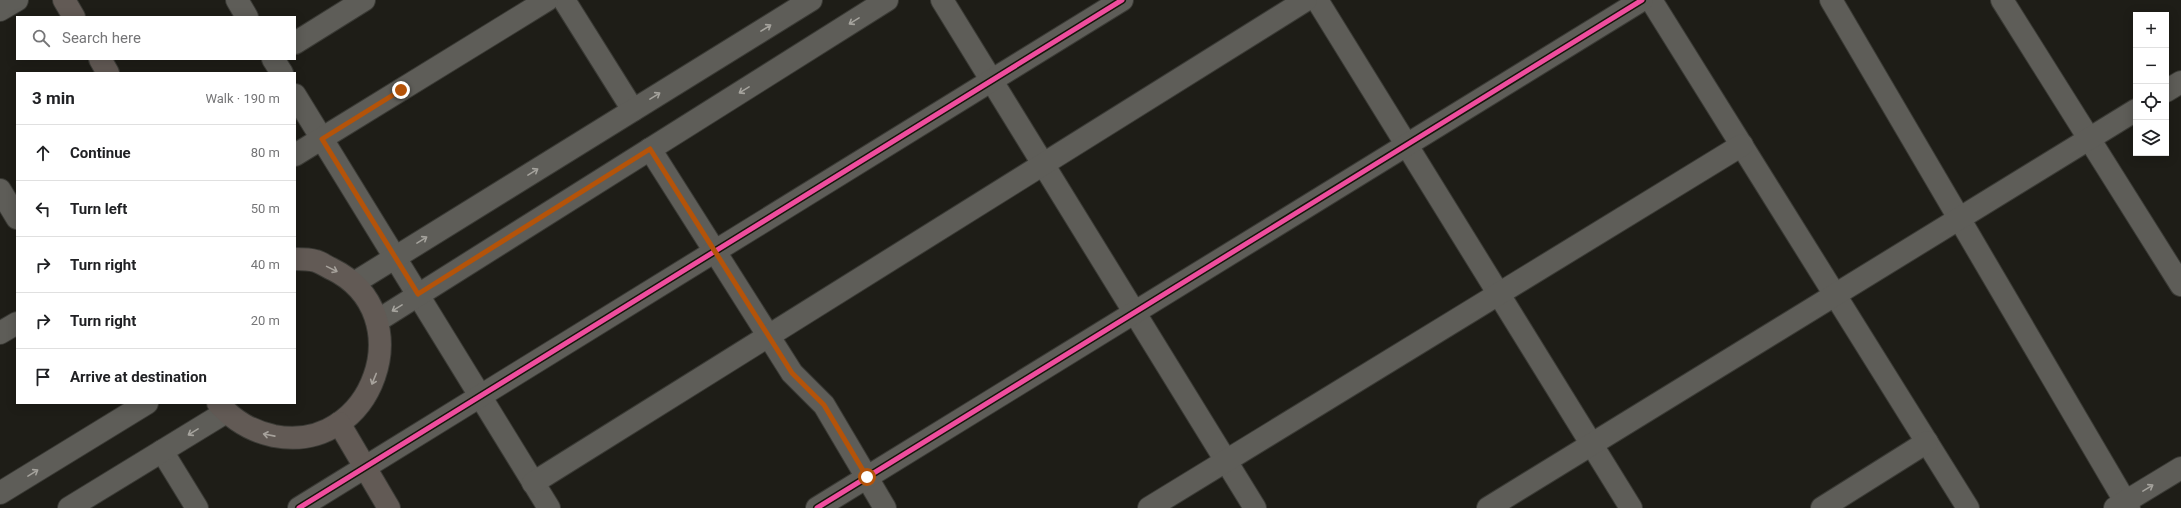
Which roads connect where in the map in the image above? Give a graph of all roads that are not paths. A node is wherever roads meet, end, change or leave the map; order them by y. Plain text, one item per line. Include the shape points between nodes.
1 (17, 0) edge
2 (64, 0) edge
3 (237, 0) edge
4 (364, 0) edge
5 (547, 0) edge
6 (564, 0) edge
7 (811, 0) edge
8 (887, 0) edge
9 (942, 0) edge
10 (1122, 0) edge
11 (1306, 0) edge
12 (1317, 0) edge
13 (1642, 0) edge
14 (1651, 0) edge
15 (1831, 0) edge
16 (2002, 0) edge
17 (0, 10) edge
18 (73, 16) edge
19 (246, 16) edge
20 (296, 42) edge
21 (101, 60) edge
22 (274, 60) edge
23 (107, 72) edge
24 (281, 72) edge
25 (991, 80) junction
26 (2181, 82) edge
27 (2169, 90) edge
28 (296, 97) edge
29 (632, 110) junction
30 (2133, 112) edge
31 (322, 139) junction
32 (2089, 139) junction
33 (1407, 145) junction
34 (1742, 145) junction
35 (650, 149) junction
36 (296, 154) edge
37 (1043, 164) junction
38 (0, 190) edge
39 (1959, 218) junction
40 (11, 220) edge
41 (715, 251) junction
42 (395, 257) junction
43 (296, 259) edge
44 (354, 283) junction
45 (2181, 285) edge
46 (418, 294) junction
47 (1499, 294) junction
48 (1835, 295) junction
49 (1135, 312) junction
50 (376, 320) junction
51 (16, 324) edge
52 (0, 333) edge
53 (769, 336) junction
54 (480, 396) junction
55 (137, 406) edge
56 (222, 407) edge
57 (339, 423) junction
58 (1927, 442) junction
59 (1592, 444) junction
60 (162, 451) junction
61 (1226, 461) junction
62 (365, 467) junction
63 (2181, 468) edge
64 (867, 477) junction
65 (533, 483) junction
66 (0, 493) edge
67 (2123, 506) edge
68 (69, 508) edge
69 (196, 508) edge
70 (299, 508) edge
71 (389, 508) edge
72 (549, 508) edge
73 (817, 508) edge
74 (885, 508) edge
75 (1150, 508) edge
76 (1255, 508) edge
77 (1488, 508) edge
78 (1631, 508) edge
79 (1822, 508) edge
80 (1968, 508) edge

1 - 17 street
2 - 18 main road
3 - 19 street
4 - 20 street
5 - 31 street
6 - 29 street
29 -> 7 street
8 -> 35 street
9 - 25 street
10 - 25 street
11 - 37 street
12 - 33 street
13 - 33 street
14 - 34 street
15 - 39 street
16 - 32 street
21 - 23 main road
22 - 24 street
25 - 37 street
25 - 41 street
26 - 27 street
28 - 31 street
42 -> 29 street
30 - 32 street
31 - 36 street
31 - 42 street
32 - 39 street
32 - 45 street
33 - 47 street
33 - 49 street
34 - 47 street
34 - 48 street
35 - 41 street
35 - 46 street
37 - 49 street
37 - 53 street
38 - 40 street
39 - 48 street
39 - 67 street
41 - 53 street
41 - 54 street
42 - 44 street
42 - 46 street
43 -> 44 main road via 316,261
44 - 50 main road via 368,300
46 -> 50 street
46 - 54 street
47 - 59 street
47 - 61 street
48 - 58 street
48 - 59 street
49 - 61 street
49 - 64 street
50 -> 57 main road via 380,349 375,378 361,404
51 - 52 street
53 - 64 street via 792,373 824,405
53 - 65 street
54 - 62 street
54 - 65 street
66 -> 55 street
57 -> 56 main road via 314,435 287,438 259,433 235,420
56 -> 60 street
57 - 62 main road
58 - 79 street
58 - 80 street
59 - 77 street
59 - 78 street
60 - 68 street
60 - 69 street
61 - 75 street
61 - 76 street
62 - 70 street
62 - 71 main road
67 -> 63 street
64 - 73 street
64 - 74 street
65 - 72 street

